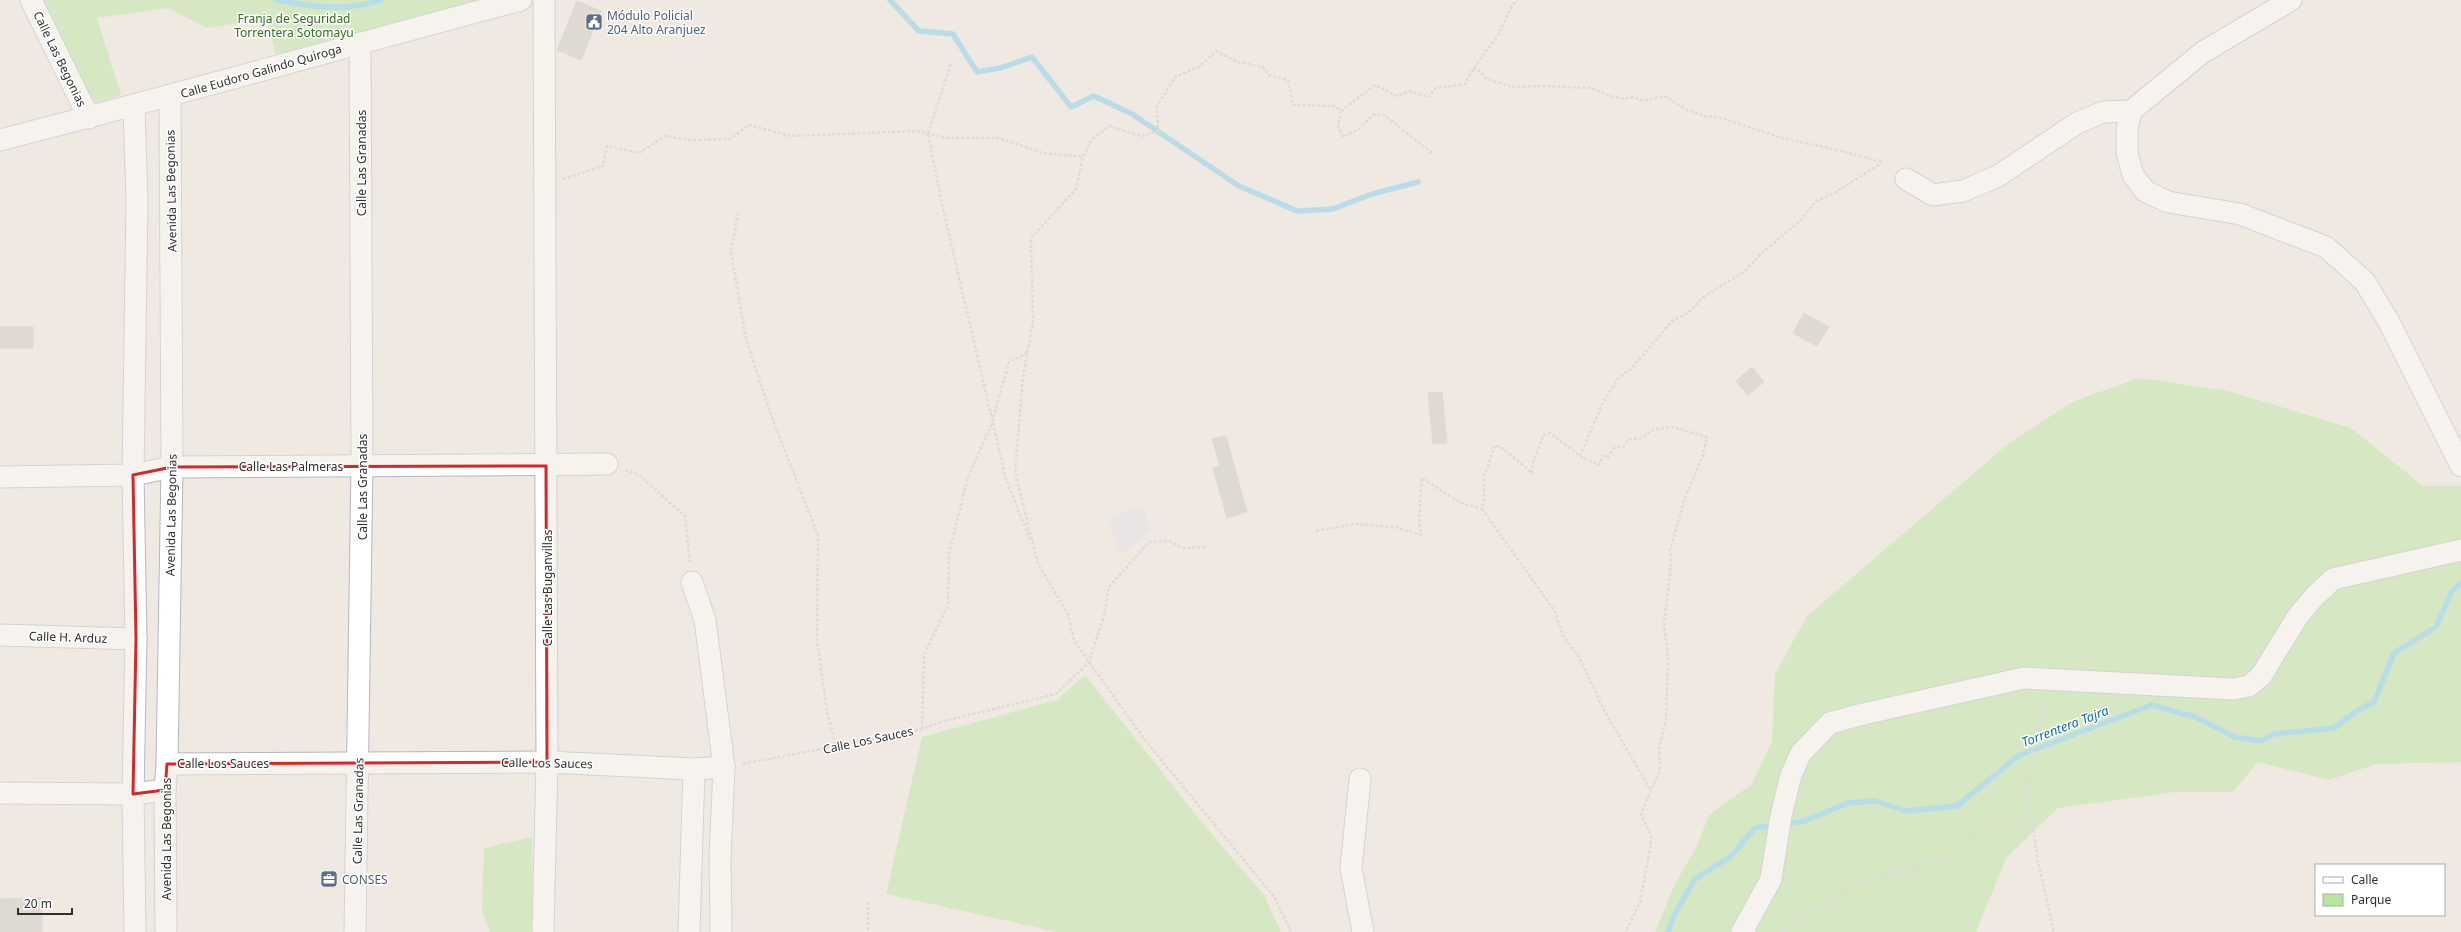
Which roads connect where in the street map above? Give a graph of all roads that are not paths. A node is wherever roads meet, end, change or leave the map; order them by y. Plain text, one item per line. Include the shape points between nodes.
1 (31, 0) edge
2 (521, 0) edge
3 (544, 0) edge
4 (2291, 0) edge
5 (453, 9) edge
6 (360, 43) junction
7 (170, 97) junction
8 (134, 106) junction
9 (2131, 111) junction
10 (89, 118) junction
11 (0, 140) edge
12 (1906, 179) dead end
13 (607, 464) road end
14 (362, 465) junction
15 (546, 466) junction
16 (2461, 466) edge
17 (172, 467) junction
18 (133, 475) junction
19 (0, 477) edge
20 (2461, 550) edge
21 (692, 582) road end
22 (0, 635) edge
23 (136, 639) junction
24 (547, 762) junction
25 (359, 763) junction
26 (167, 764) junction
27 (724, 767) junction
28 (694, 770) junction
29 (1360, 779) dead end
30 (165, 790) junction
31 (0, 793) edge
32 (133, 794) junction
33 (135, 932) edge
34 (166, 932) edge
35 (355, 932) edge
36 (543, 932) edge
37 (689, 932) edge
38 (721, 932) edge
39 (1363, 932) edge
40 (1742, 932) edge

1 - 10 street, Calle Las Begonias
2 - 5 street, Calle Eudoro Galindo Quiroga
3 - 15 street, Calle Las Buganvillas
4 - 9 street via 2203,52
5 - 6 street, Calle Eudoro Galindo Quiroga
6 - 7 street, Calle Eudoro Galindo Quiroga
6 - 14 street, Calle Las Granadas
7 - 8 street, Calle Eudoro Galindo Quiroga
7 - 17 street, Avenida Las Begonias
8 - 10 street, Calle Eudoro Galindo Quiroga
8 - 18 street via 137,201
9 - 12 street via 2103,112 2077,123 1998,176 1964,191 1933,195
9 - 16 street via 2127,129 2127,153 2133,175 2145,191 2168,202 2240,214 2326,247 2366,282 2389,322
10 - 11 street, Calle Eudoro Galindo Quiroga
13 - 15 street, Calle Las Palmeras
14 - 15 street, Calle Las Palmeras
14 - 17 street, Calle Las Palmeras
14 - 25 street, Calle Las Granadas
15 - 24 street, Calle Las Buganvillas
17 - 18 street, Calle Las Palmeras
17 - 26 street, Avenida Las Begonias
18 - 19 street, Calle Las Palmeras
18 - 23 street
20 - 40 street via 2333,580 2298,616 2261,676 2249,686 2234,690 2024,678 1830,723 1801,753 1791,775 1771,879
21 - 27 street via 705,620
22 - 23 street, Calle H. Arduz
23 - 32 street
24 - 25 street, Calle Los Sauces
24 - 28 street, Calle Los Sauces
24 - 36 street, Calle Las Buganvillas
25 - 26 street, Calle Los Sauces
25 - 35 street, Calle Las Granadas
26 - 30 street, Avenida Las Begonias
27 - 28 street, Calle Los Sauces
27 - 38 street via 720,858
28 - 37 street
29 - 39 street via 1351,868
30 - 32 street
30 - 34 street, Avenida Las Begonias
31 - 32 street
32 - 33 street

